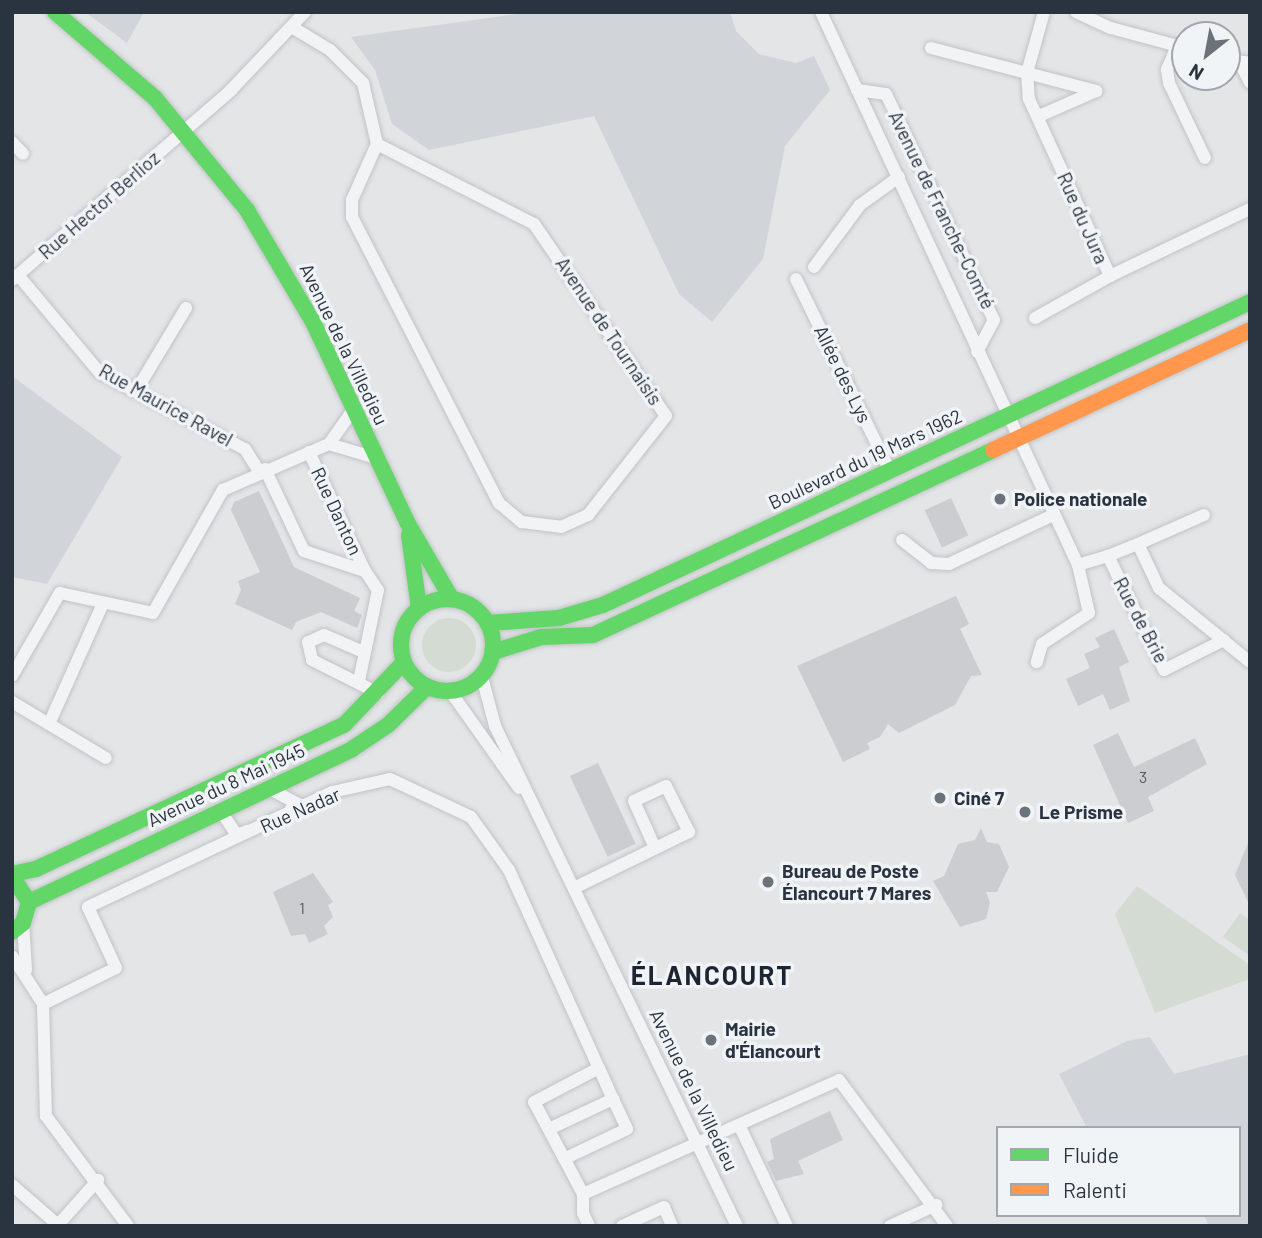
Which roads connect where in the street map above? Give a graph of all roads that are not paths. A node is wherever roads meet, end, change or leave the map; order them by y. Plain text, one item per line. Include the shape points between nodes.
1 (55, 12) edge
2 (305, 12) edge
3 (821, 12) edge
4 (1044, 12) edge
5 (1076, 12) edge
6 (295, 29) junction
7 (1171, 44) edge
8 (931, 48) dead end
9 (1171, 63) edge
10 (1245, 63) edge
11 (1027, 73) junction
12 (1250, 83) edge
13 (1171, 87) edge
14 (857, 90) junction
15 (1173, 91) edge
16 (1037, 117) junction
17 (184, 130) junction
18 (12, 142) edge
19 (377, 144) junction
20 (23, 154) dead end
21 (1205, 158) dead end
22 (899, 177) junction
23 (1250, 209) edge
24 (814, 267) dead end
25 (1110, 276) junction
26 (15, 277) edge
27 (796, 279) dead end
28 (1250, 302) edge
29 (187, 308) dead end
30 (1035, 318) dead end
31 (1250, 331) edge
32 (977, 352) junction
33 (136, 391) junction
34 (353, 410) junction
35 (1006, 417) junction
36 (1016, 439) junction
37 (329, 444) junction
38 (309, 452) junction
39 (376, 458) junction
40 (890, 469) junction
41 (262, 470) junction
42 (1053, 515) junction
43 (1204, 515) dead end
44 (407, 522) junction
45 (902, 540) dead end
46 (1138, 544) junction
47 (1108, 556) junction
48 (1078, 565) junction
49 (365, 571) junction
50 (450, 598) junction
51 (103, 603) junction
52 (419, 608) junction
53 (488, 623) junction
54 (1224, 640) junction
55 (361, 651) junction
56 (494, 652) junction
57 (404, 662) junction
58 (1037, 662) dead end
59 (1250, 662) edge
60 (12, 676) edge
61 (482, 677) junction
62 (359, 681) junction
63 (427, 687) junction
64 (450, 691) junction
65 (377, 693) junction
66 (12, 702) edge
67 (49, 724) junction
68 (106, 758) dead end
69 (268, 788) junction
70 (220, 810) junction
71 (541, 820) junction
72 (655, 848) junction
73 (12, 875) edge
74 (576, 887) junction
75 (29, 902) junction
76 (18, 928) edge
77 (12, 956) edge
78 (26, 970) junction
79 (43, 1004) junction
80 (599, 1068) junction
81 (613, 1099) junction
82 (740, 1127) junction
83 (549, 1129) junction
84 (697, 1144) junction
85 (566, 1158) junction
86 (98, 1180) junction
87 (12, 1185) edge
88 (583, 1194) junction
89 (936, 1205) junction
90 (58, 1226) edge
91 (128, 1226) edge
92 (589, 1226) edge
93 (622, 1226) edge
94 (672, 1226) edge
95 (737, 1226) edge
96 (787, 1226) edge
97 (890, 1226) edge
98 (947, 1226) edge

1 - 17 street, Avenue de la Villedieu
2 - 6 street, Rue Hector Berlioz
3 - 14 street, Avenue de Franche-Comté
4 - 11 street, Rue du Jura
5 - 7 street
6 - 17 street, Rue Hector Berlioz
6 - 19 street via 330,50 363,83
8 - 11 street
9 - 13 street via 1167,70
10 - 12 street
11 - 16 street, Rue du Jura
11 - 16 street via 1096,91
14 - 22 street, Avenue de Franche-Comté
14 - 32 street, Avenue de Franche-Comté via 886,94 994,320
15 - 21 street
16 - 25 street, Rue du Jura
17 - 26 street, Rue Hector Berlioz
17 - 34 street, Avenue de la Villedieu via 264,235 313,322
18 - 20 street
19 - 19 street, Avenue de Tournaisis via 352,200 352,217 499,503 522,522 561,527 588,515 666,416 534,224
22 - 24 street via 860,205
22 - 32 street, Avenue de Franche-Comté
23 - 25 street, Rue du Jura
25 - 30 street
26 - 33 street, Rue Maurice Ravel via 100,373
27 - 40 street, Allée des Lys
28 - 35 street, Boulevard du 19 Mars 1962
29 - 33 street
31 - 36 street
32 - 35 street, Avenue de Franche-Comté
33 - 41 street, Rue Maurice Ravel via 245,449
34 - 37 street
34 - 39 street, Avenue de la Villedieu
35 - 36 street, Avenue de Franche-Comté
35 - 40 street, Boulevard du 19 Mars 1962
36 - 42 street, Avenue de Franche-Comté
36 - 56 street via 593,635 541,637
37 - 38 street
37 - 39 street
38 - 41 street
38 - 49 street, Rue Danton
39 - 44 street, Avenue de la Villedieu
40 - 53 street, Boulevard du 19 Mars 1962 via 603,605 559,618
41 - 49 street, Rue Danton via 304,551
41 - 51 street via 223,490 153,613
42 - 45 street via 940,565
42 - 48 street, Avenue de Franche-Comté
43 - 46 street
44 - 50 street, Avenue de la Villedieu
44 - 52 street, Avenue de la Villedieu
46 - 47 street, Rue de Brie
46 - 54 street, Rue de Brie via 1159,588
47 - 48 street, Rue de Brie
47 - 54 street, Rue de Brie via 1164,670
48 - 58 street, Avenue de Franche-Comté via 1089,613 1042,644
49 - 55 street, Rue Danton via 378,590
50 - 52 street
50 - 53 street via 473,606
51 - 60 street via 60,593
51 - 67 street
52 - 57 street via 404,626
53 - 56 street
54 - 59 street
55 - 62 street, Rue Danton
55 - 62 street via 324,635 309,642 312,660
56 - 61 street
57 - 63 street
57 - 65 street, Avenue du 8 Mai 1945
61 - 64 street
61 - 71 street, Avenue de la Villedieu via 488,709
62 - 65 street
63 - 64 street
63 - 69 street, Avenue du 8 Mai 1945 via 388,725 352,749
64 - 71 street, Avenue de la Villedieu
65 - 73 street, Avenue du 8 Mai 1945 via 344,724 304,745 36,869
66 - 67 street
67 - 68 street
69 - 70 street, Avenue du 8 Mai 1945
69 - 70 street via 300,805 237,835
70 - 75 street, Avenue du 8 Mai 1945
71 - 74 street, Avenue de la Villedieu
72 - 72 street via 635,801 666,786 689,832
72 - 74 street
73 - 75 street, Avenue du 8 Mai 1945
74 - 84 street, Avenue de la Villedieu
75 - 76 street
76 - 78 street
77 - 78 street
78 - 79 street
79 - 80 street, Rue Nadar via 116,968 88,906 332,792 390,779 471,817 509,870
79 - 86 street via 46,1116
80 - 81 street, Rue Nadar
80 - 83 street via 534,1101
81 - 83 street
81 - 85 street, Rue Nadar via 627,1129
82 - 84 street
82 - 89 street via 839,1080 853,1105 880,1129
82 - 96 street
83 - 85 street
84 - 88 street
84 - 95 street, Avenue de la Villedieu
85 - 88 street
86 - 90 street
86 - 91 street
87 - 90 street
88 - 92 street via 583,1213
89 - 97 street
89 - 98 street
93 - 94 street via 663,1207

